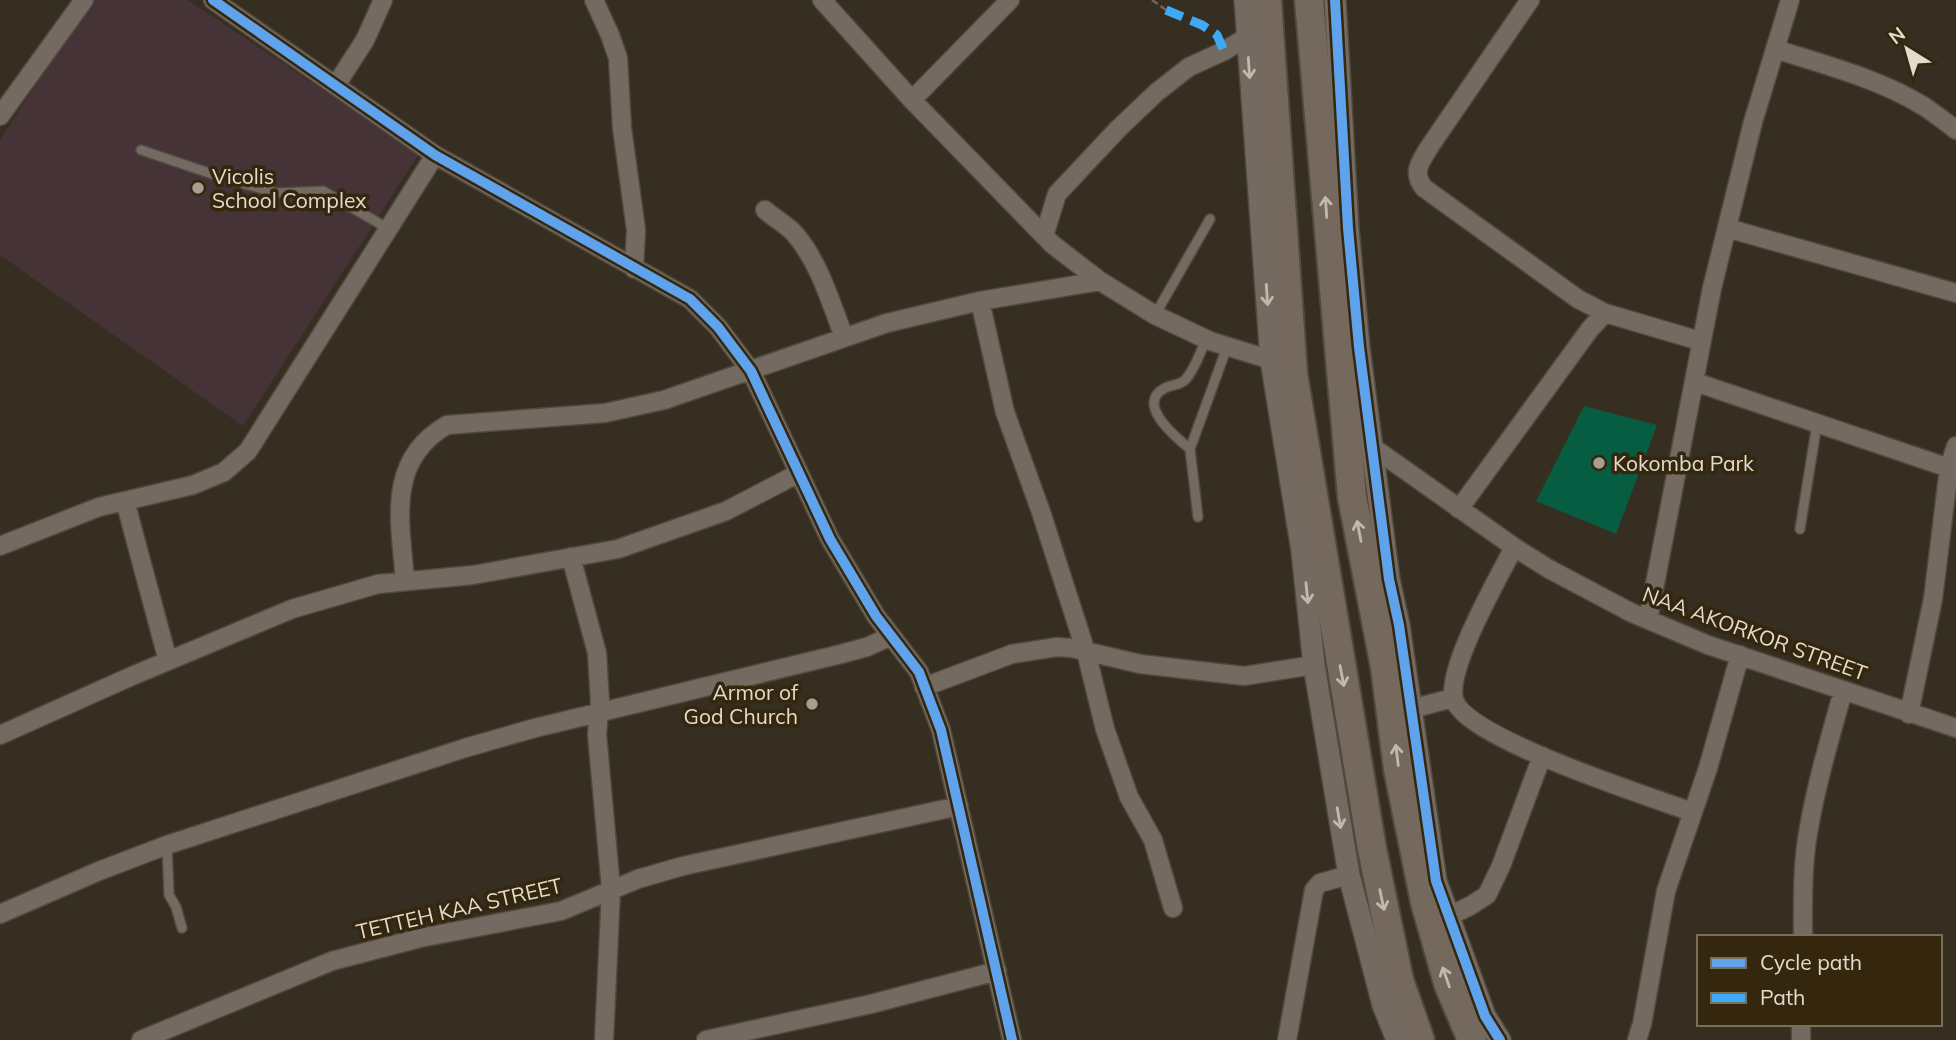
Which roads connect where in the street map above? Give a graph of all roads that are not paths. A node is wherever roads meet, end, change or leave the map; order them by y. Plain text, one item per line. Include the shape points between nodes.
1 (84, 0) edge
2 (383, 0) edge
3 (594, 0) edge
4 (822, 0) edge
5 (1010, 0) edge
6 (1245, 0) edge
7 (1267, 0) edge
8 (1309, 0) edge
9 (1335, 0) edge
10 (1530, 0) edge
11 (1790, 0) edge
12 (220, 2) edge
13 (1247, 37) junction
14 (1775, 49) junction
15 (336, 85) junction
16 (912, 100) junction
17 (0, 116) edge
18 (1956, 130) edge
19 (1265, 137) junction
20 (141, 150) dead end
21 (435, 155) junction
22 (765, 210) dead end
23 (1210, 219) dead end
24 (1727, 228) junction
25 (389, 229) junction
26 (1044, 236) junction
27 (1331, 254) junction
28 (634, 269) junction
29 (1101, 281) junction
30 (1956, 293) edge
31 (1355, 294) junction
32 (980, 300) junction
33 (1605, 313) junction
34 (1155, 315) junction
35 (844, 337) junction
36 (1206, 340) junction
37 (1700, 341) junction
38 (1227, 347) junction
39 (1272, 360) junction
40 (751, 371) junction
41 (1695, 382) junction
42 (1817, 424) junction
43 (1371, 446) junction
44 (1956, 446) edge
45 (1190, 449) junction
46 (1949, 468) junction
47 (799, 473) junction
48 (1951, 491) edge
49 (124, 501) junction
50 (1459, 509) junction
51 (1198, 517) dead end
52 (1800, 529) dead end
53 (0, 546) edge
54 (1514, 547) junction
55 (571, 556) junction
56 (405, 580) junction
57 (1648, 620) junction
58 (1399, 625) junction
59 (891, 636) junction
60 (1086, 652) junction
61 (1740, 655) junction
62 (168, 661) junction
63 (1314, 665) junction
64 (1385, 667) junction
65 (925, 687) junction
66 (1843, 691) junction
67 (1453, 698) junction
68 (1410, 709) junction
69 (599, 714) junction
70 (1909, 714) junction
71 (1956, 728) edge
72 (0, 735) edge
73 (1542, 756) junction
74 (958, 806) junction
75 (1692, 812) junction
76 (167, 845) junction
77 (1413, 845) junction
78 (1371, 849) junction
79 (1349, 875) junction
80 (611, 889) junction
81 (1173, 908) dead end
82 (0, 914) edge
83 (1449, 916) junction
84 (182, 928) dead end
85 (1803, 935) edge
86 (997, 971) junction
87 (141, 1040) edge
88 (604, 1040) edge
89 (706, 1040) edge
90 (1012, 1040) edge
91 (1287, 1040) edge
92 (1398, 1040) edge
93 (1420, 1040) edge
94 (1472, 1040) edge
95 (1500, 1040) edge
96 (1637, 1040) edge

1 - 17 street
2 - 15 street via 365,40
3 - 28 street via 618,58 636,230
4 - 16 street
5 - 16 street
6 - 13 street
7 - 19 main road
27 -> 8 main road
9 - 31 street
10 - 33 street via 1437,134 1416,175 1424,188 1578,299
11 - 14 street
12 - 15 street
13 -> 19 street
13 - 26 street via 1189,67 1119,128 1057,194
14 - 18 street via 1896,92
14 - 24 street
15 - 21 street
16 - 26 street
19 -> 39 street
19 -> 78 main road via 1293,374
20 - 25 lane via 276,192 323,191
21 - 25 street
21 - 28 street
22 - 35 street via 794,232 805,249
23 - 34 lane
24 - 30 street
24 - 37 street
25 - 49 street via 248,451 223,472 193,485
26 - 29 street
27 - 31 main road
64 -> 27 main road via 1352,497
28 - 40 street via 690,299
29 - 32 street
29 - 34 street
31 - 43 street
32 - 35 street
32 - 60 street via 1004,412
33 - 37 street
33 - 50 street
34 - 36 street
35 - 40 street
36 - 38 street
36 - 45 lane via 1189,376 1165,388 1154,406 1158,418
37 - 41 street
38 - 39 street
38 - 45 lane
39 -> 63 street via 1302,551
40 - 47 street
40 - 56 street via 664,400 606,413 447,425 430,435 404,476 399,504
41 - 42 street
41 - 57 street
42 - 46 street
42 - 52 lane
43 - 50 street, NAA AKORKOR STREET
43 - 58 street
44 - 46 street
45 - 51 lane
46 - 48 street
47 - 55 street via 726,511 677,530 618,549
47 - 59 street via 830,539
48 - 70 street
49 - 53 street
49 - 62 street
50 - 54 street, NAA AKORKOR STREET
54 - 57 street, NAA AKORKOR STREET
54 - 67 street via 1472,628 1455,677
55 - 56 street via 473,575
55 - 69 street via 597,653
56 - 62 street via 292,609
57 - 61 street, NAA AKORKOR STREET
58 - 64 main road
58 - 68 street
59 - 65 street
59 - 69 street via 841,654
60 - 63 street via 1140,664 1244,676
60 - 65 street via 1057,647 1012,654
60 - 81 street via 1121,778 1153,840
61 - 66 street, NAA AKORKOR STREET
61 - 75 street
62 - 72 street
63 -> 79 street
77 -> 64 main road
65 - 74 street via 941,730
66 - 70 street, NAA AKORKOR STREET
66 - 85 street via 1807,835
67 - 68 street
67 - 73 street via 1465,715 1490,732
68 - 83 street via 1436,881
69 - 76 street via 465,748
69 - 80 street
70 - 71 street, NAA AKORKOR STREET
73 - 75 street
73 - 83 street via 1487,895
74 - 80 street, TETTEH KAA STREET via 683,866
74 - 86 street
75 - 96 street via 1666,891
76 - 82 street
76 - 84 lane via 169,895
77 - 78 main road via 1390,853
94 -> 77 main road via 1434,938
78 -> 93 main road via 1399,980
79 - 91 street via 1320,883 1314,890
79 - 92 street via 1383,1005
80 - 87 street, TETTEH KAA STREET via 561,911 420,938 332,961
80 - 88 street
83 - 95 street via 1485,1016
86 - 89 street
86 - 90 street

